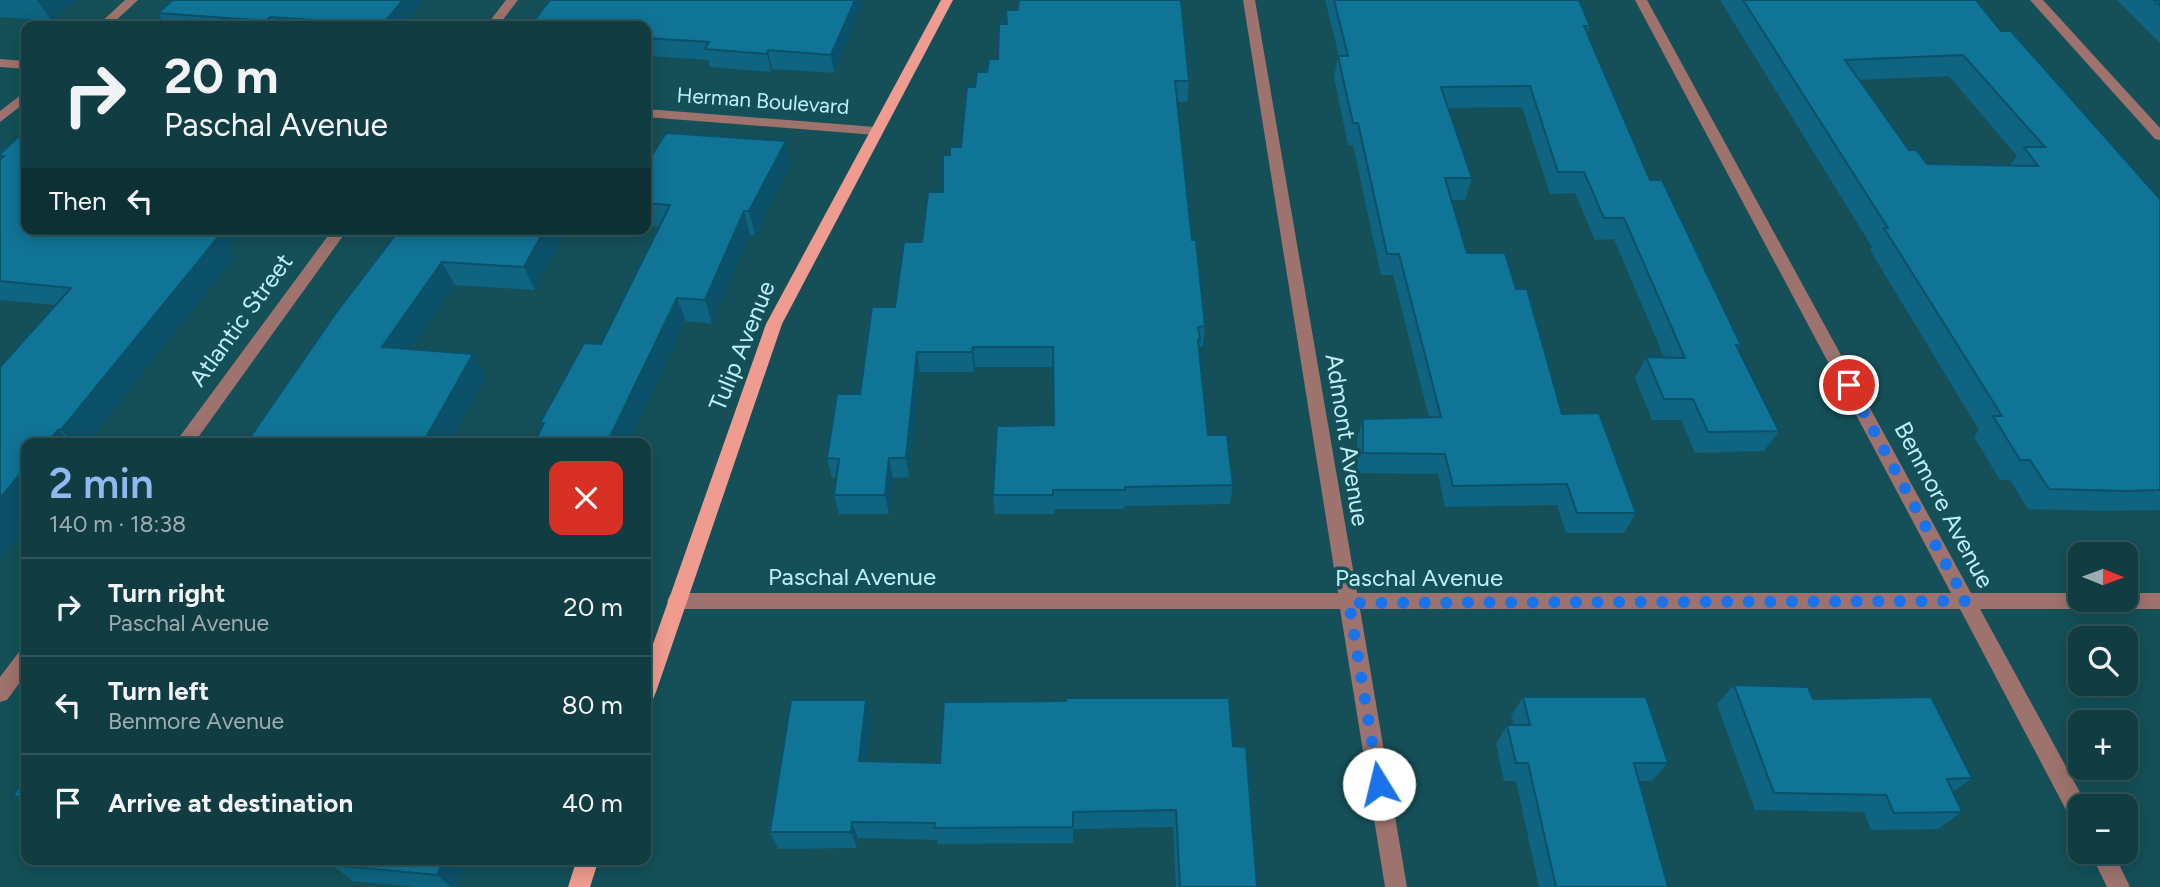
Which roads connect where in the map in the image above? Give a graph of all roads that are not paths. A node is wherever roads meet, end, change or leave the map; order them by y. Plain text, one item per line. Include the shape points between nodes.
1 (132, 0) edge
2 (512, 0) edge
3 (947, 0) edge
4 (1250, 0) edge
5 (1641, 0) edge
6 (2036, 0) edge
7 (109, 21) edge
8 (496, 21) edge
9 (0, 63) edge
10 (21, 65) edge
11 (21, 99) edge
12 (651, 113) edge
13 (0, 118) edge
14 (876, 131) junction
15 (2160, 136) edge
16 (337, 235) edge
17 (188, 438) edge
18 (677, 601) junction
19 (1966, 601) junction
20 (2160, 601) edge
21 (1349, 603) junction
22 (21, 665) edge
23 (651, 677) edge
24 (0, 694) edge
25 (2070, 794) edge
26 (2107, 864) edge
27 (586, 865) edge
28 (579, 887) edge
29 (1396, 887) edge
30 (2119, 887) edge

1 - 7 street
2 - 8 street
3 - 14 main road, Tulip Avenue
4 - 21 street, Admont Avenue
5 - 19 street, Benmore Avenue
6 - 15 street
9 - 10 street
11 - 13 street
12 - 14 street, Herman Boulevard
14 - 18 main road, Tulip Avenue via 774,324
16 - 17 street, Atlantic Street
18 - 21 street, Paschal Avenue
18 - 23 main road, Tulip Avenue
19 - 20 street, Paschal Avenue
19 - 21 street, Paschal Avenue
19 - 25 street, Benmore Avenue
21 - 29 street, Admont Avenue
22 - 24 street
26 - 30 street
27 - 28 main road

